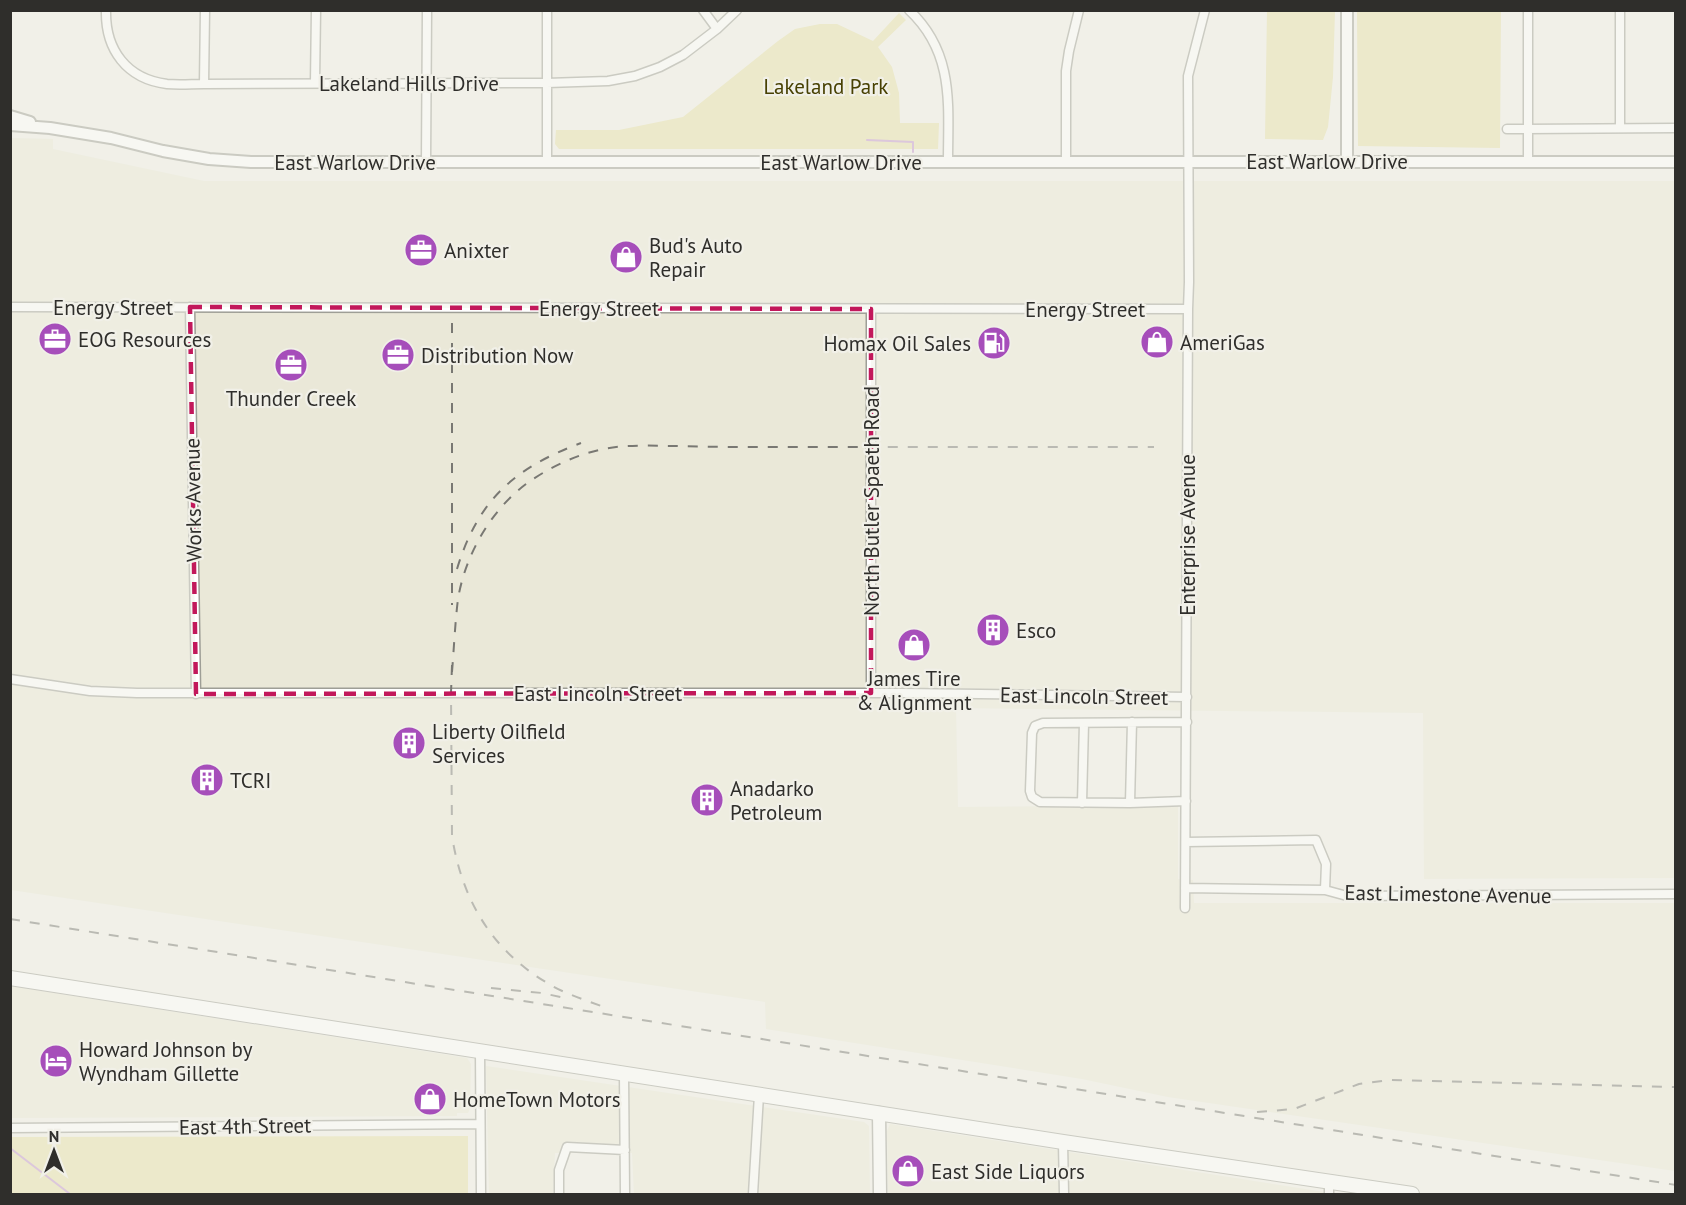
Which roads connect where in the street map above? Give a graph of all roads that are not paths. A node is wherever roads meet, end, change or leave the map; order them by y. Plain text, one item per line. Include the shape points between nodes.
1 (106, 10) edge
2 (205, 10) edge
3 (316, 10) edge
4 (427, 10) edge
5 (547, 10) edge
6 (703, 10) edge
7 (737, 10) edge
8 (1079, 10) edge
9 (1205, 10) edge
10 (1347, 10) edge
11 (1528, 10) edge
12 (1620, 10) edge
13 (911, 11) edge
14 (717, 29) junction
15 (315, 83) junction
16 (547, 83) junction
17 (204, 84) junction
18 (426, 84) junction
19 (10, 116) edge
20 (10, 125) edge
21 (50, 128) junction
22 (1620, 128) junction
23 (1676, 128) edge
24 (1507, 129) dead end
25 (1528, 129) junction
26 (1066, 161) junction
27 (1187, 161) junction
28 (426, 162) junction
29 (948, 162) junction
30 (1347, 162) junction
31 (1528, 162) junction
32 (1676, 162) edge
33 (547, 163) junction
34 (10, 307) edge
35 (190, 307) junction
36 (871, 309) junction
37 (1188, 309) junction
38 (10, 679) edge
39 (871, 693) junction
40 (196, 694) junction
41 (1187, 697) junction
42 (1132, 722) junction
43 (1187, 722) junction
44 (1084, 723) junction
45 (1186, 801) junction
46 (1082, 803) junction
47 (1130, 803) junction
48 (1186, 842) junction
49 (1185, 888) junction
50 (1325, 890) junction
51 (1676, 894) edge
52 (1185, 908) dead end
53 (12, 978) edge
54 (480, 1051) junction
55 (624, 1074) junction
56 (759, 1095) junction
57 (879, 1113) junction
58 (480, 1124) junction
59 (10, 1128) edge
60 (1063, 1142) junction
61 (625, 1150) junction
62 (1329, 1189) edge
63 (481, 1194) edge
64 (559, 1194) edge
65 (625, 1194) edge
66 (753, 1194) edge
67 (880, 1194) edge
68 (1065, 1194) edge
69 (1412, 1194) edge

1 - 17 street, Lakeland Hills Drive via 109,40 131,71 167,84
2 - 17 street
3 - 15 street
4 - 18 street
5 - 16 street
6 - 14 street
7 - 14 street, Lakeland Hills Drive
8 - 26 street via 1066,71
9 - 27 street, Enterprise Avenue via 1188,76
10 - 30 street
11 - 25 street
12 - 22 street
13 - 29 street via 927,29 945,72
14 - 16 street, Lakeland Hills Drive via 683,55 635,76
15 - 17 street, Lakeland Hills Drive
15 - 18 street, Lakeland Hills Drive
16 - 18 street, Lakeland Hills Drive
16 - 33 street
18 - 28 street
19 - 21 street
20 - 21 street, East Warlow Drive
21 - 28 street, East Warlow Drive via 209,159
22 - 23 street
22 - 25 street
24 - 25 street
25 - 31 street
26 - 27 street, East Warlow Drive
26 - 29 street, East Warlow Drive
27 - 30 street, East Warlow Drive
27 - 37 street, Enterprise Avenue
28 - 33 street, East Warlow Drive
29 - 33 street, East Warlow Drive
30 - 31 street, East Warlow Drive
31 - 32 street, East Warlow Drive
34 - 35 street, Energy Street
35 - 36 street, Energy Street
35 - 40 street, Works Avenue
36 - 37 street, Energy Street
36 - 39 street, North Butler Spaeth Road
37 - 41 street, Enterprise Avenue
38 - 40 street, East Lincoln Street via 90,691
39 - 40 street, East Lincoln Street
39 - 41 street, East Lincoln Street
41 - 43 street, Enterprise Avenue
42 - 43 street
42 - 44 street
42 - 47 street
43 - 45 street, Enterprise Avenue
44 - 46 street
44 - 46 street via 1035,726 1030,791 1040,802
45 - 47 street
45 - 48 street, Enterprise Avenue
46 - 47 street
48 - 49 street, Enterprise Avenue
48 - 50 street via 1316,840 1326,864
49 - 50 street, East Limestone Avenue
49 - 52 street, Enterprise Avenue
50 - 51 street, East Limestone Avenue via 1347,896
53 - 54 main road
54 - 55 main road
54 - 58 street
55 - 56 main road
55 - 61 street
56 - 57 main road
56 - 66 street
57 - 60 main road
57 - 67 main road
58 - 59 street, East 4th Street
58 - 63 street
60 - 62 main road
60 - 68 street
61 - 64 street via 567,1147 560,1170
61 - 65 street
62 - 69 main road

